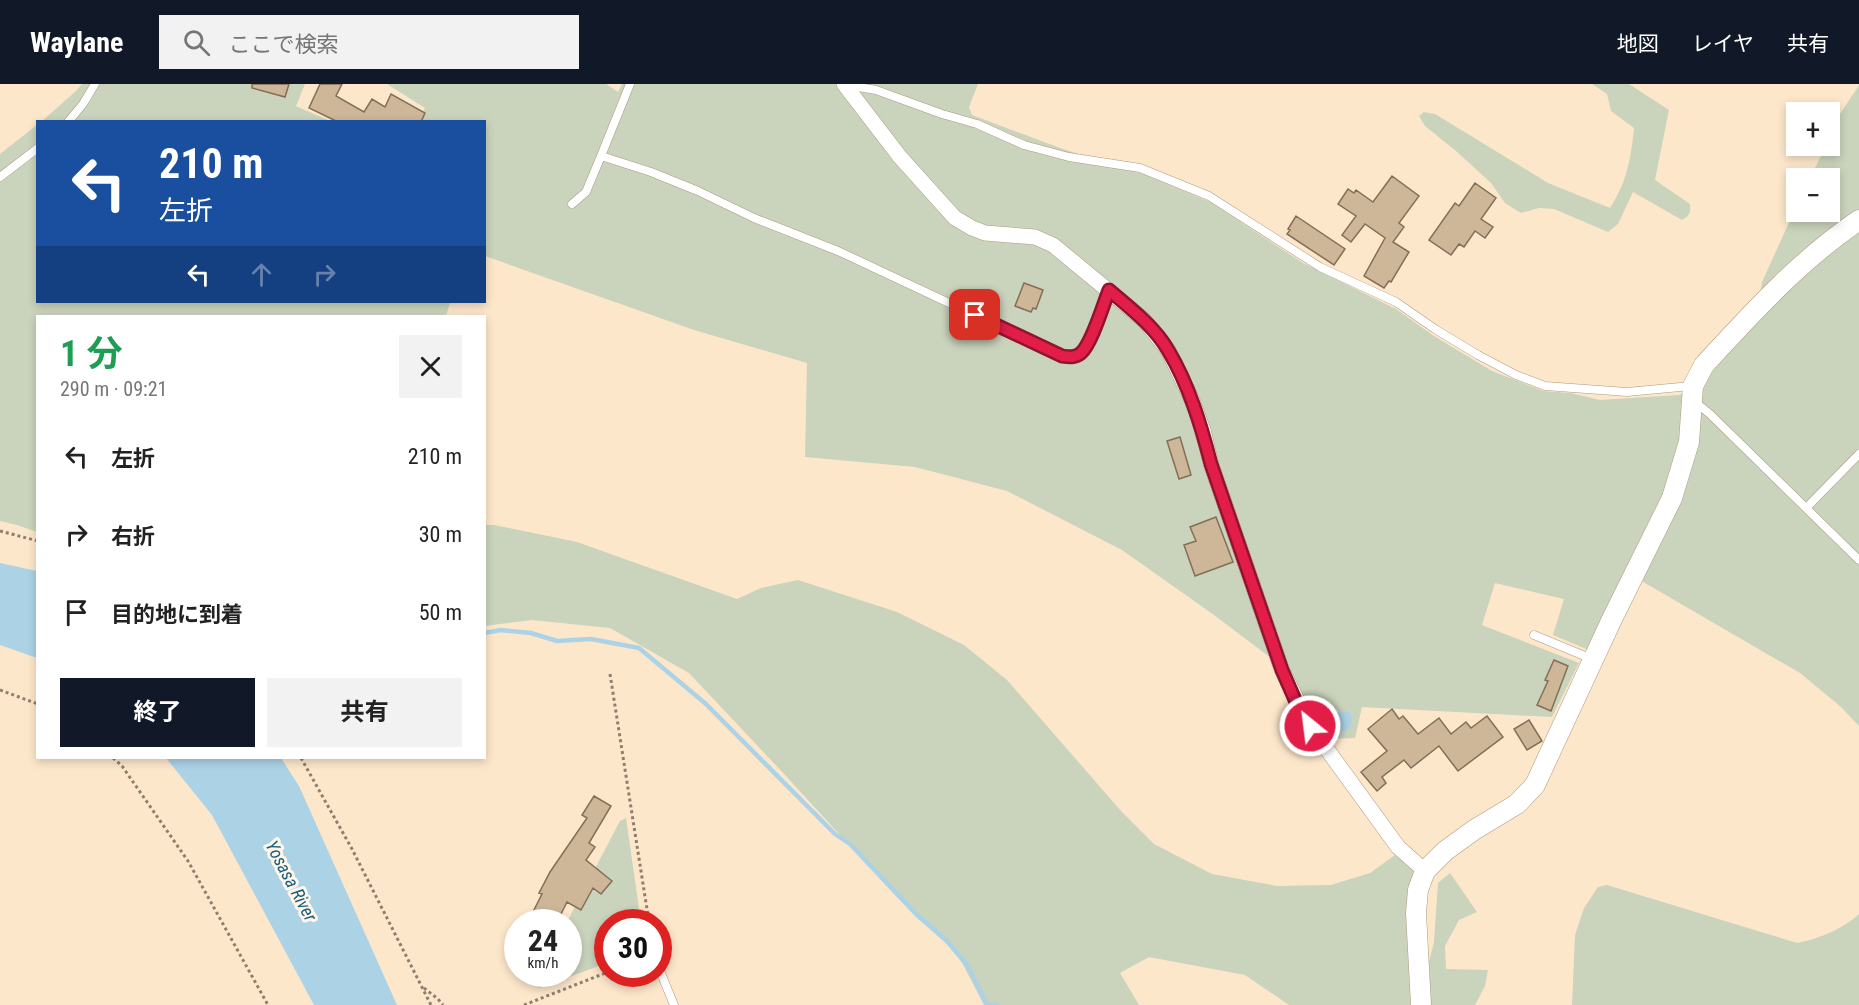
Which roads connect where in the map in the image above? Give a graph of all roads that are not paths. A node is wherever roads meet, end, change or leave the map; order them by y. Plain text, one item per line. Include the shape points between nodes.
1 (95, 84) edge
2 (630, 84) edge
3 (845, 84) edge
4 (70, 120) edge
5 (36, 150) edge
6 (601, 156) junction
7 (0, 177) edge
8 (572, 204) dead end
9 (1859, 220) edge
10 (1109, 290) junction
11 (1692, 393) junction
12 (1859, 454) edge
13 (1806, 508) junction
14 (1859, 560) edge
15 (1534, 636) dead end
16 (1593, 660) junction
17 (1425, 871) junction
18 (667, 987) edge
19 (674, 1005) edge
20 (1421, 1005) edge

1 - 4 lane
2 - 6 lane
3 - 10 street via 900,157 955,218 985,232 1035,237 1053,245
3 - 11 lane via 876,90 977,124 1024,145 1140,168 1209,196 1320,267 1396,302 1478,355 1545,386
5 - 7 lane
6 - 8 lane via 586,192
6 - 10 lane via 651,172 838,251 1062,356 1080,354 1087,345
9 - 11 street via 1813,254 1757,308 1704,365
10 - 17 street via 1144,320 1163,343 1192,400 1296,702 1398,847
11 - 13 lane
11 - 16 street via 1689,442 1672,498
12 - 13 lane
13 - 14 lane
15 - 16 lane
16 - 17 street via 1535,785 1517,804 1445,851
17 - 20 street via 1416,913
18 - 19 lane

